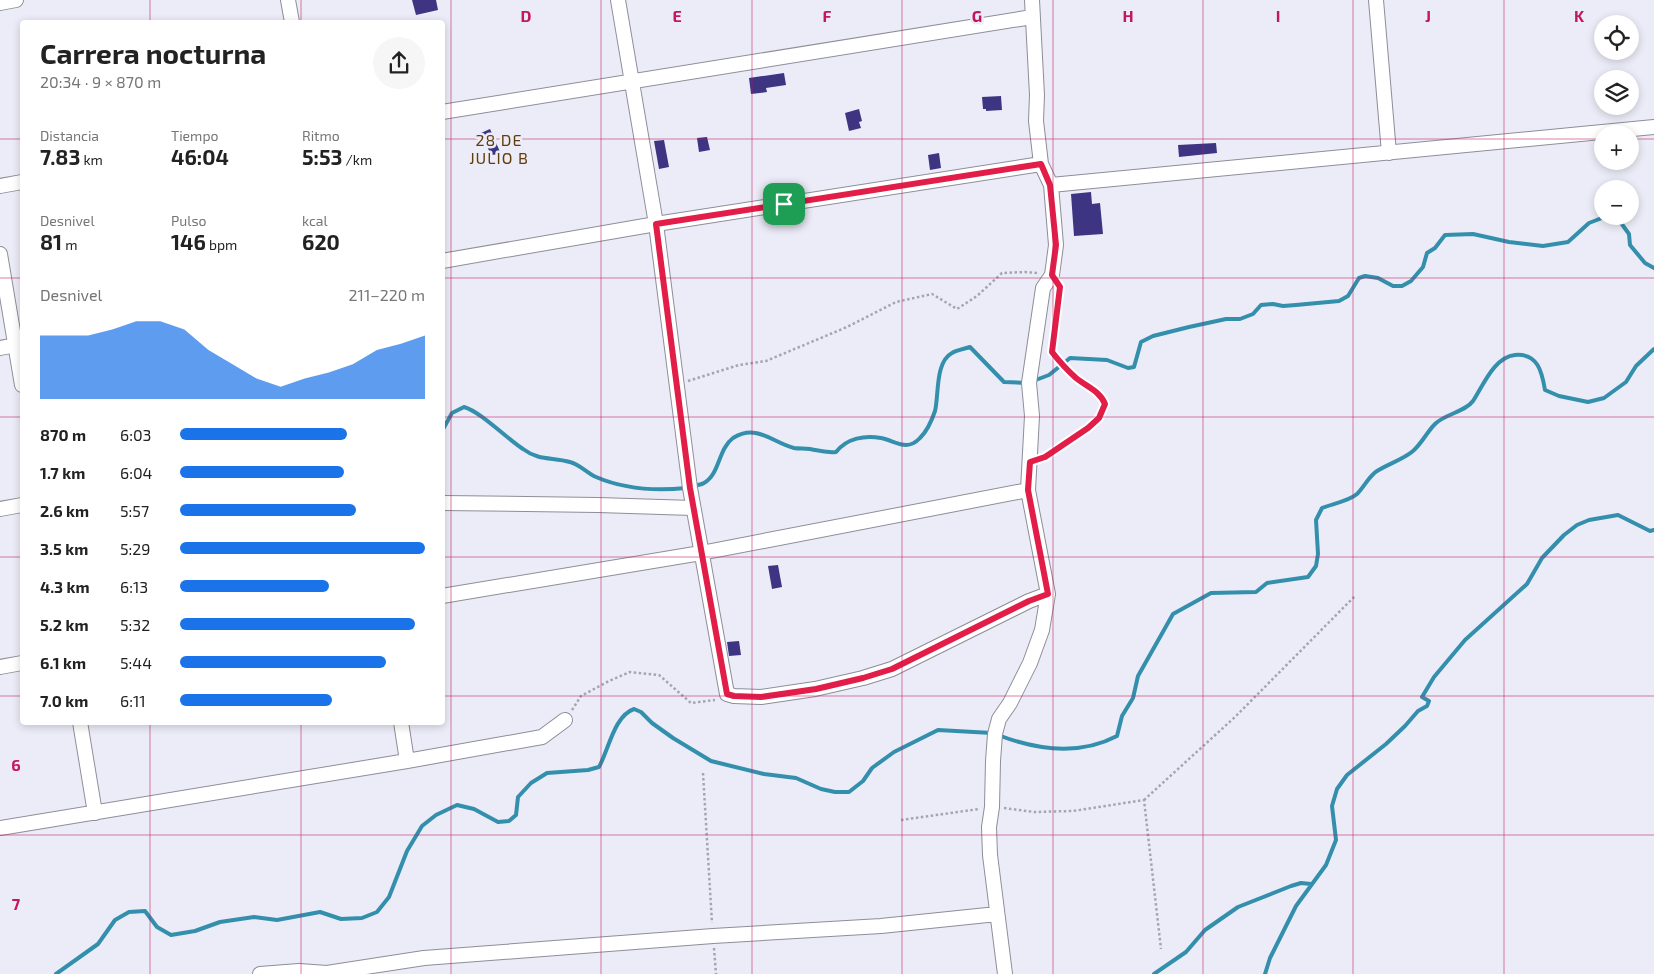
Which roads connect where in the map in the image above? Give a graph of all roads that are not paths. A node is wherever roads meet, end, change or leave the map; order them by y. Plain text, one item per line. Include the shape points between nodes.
1 (16, 0) edge
2 (288, 0) edge
3 (618, 0) edge
4 (1032, 0) edge
5 (1376, 0) edge
6 (0, 3) edge
7 (1032, 17) junction
8 (292, 20) edge
9 (632, 82) junction
10 (445, 112) edge
11 (1654, 127) edge
12 (1389, 153) junction
13 (1041, 164) junction
14 (20, 182) edge
15 (1050, 185) junction
16 (0, 186) edge
17 (656, 224) junction
18 (0, 254) edge
19 (445, 260) edge
20 (18, 325) edge
21 (16, 345) junction
22 (0, 348) edge
23 (20, 372) edge
24 (1028, 490) junction
25 (445, 503) edge
26 (20, 505) edge
27 (693, 508) junction
28 (0, 509) edge
29 (701, 553) junction
30 (1048, 594) junction
31 (445, 596) edge
32 (20, 663) edge
33 (0, 667) edge
34 (565, 720) road end
35 (80, 725) edge
36 (401, 725) edge
37 (407, 761) junction
38 (95, 813) junction
39 (0, 828) edge
40 (997, 914) junction
41 (260, 974) edge
42 (1005, 974) edge

1 - 6 street
2 - 8 street
3 - 9 street
4 - 7 street
5 - 12 street
7 - 9 street
7 - 13 street
9 - 10 street
9 - 17 street
11 - 12 street
12 - 15 street
13 - 15 street
13 - 17 street
14 - 16 street
15 - 24 street via 1056,245 1052,275 1044,288 1029,383 1032,416
17 - 19 street
17 - 27 street
18 - 20 street
20 - 21 street
21 - 22 street
21 - 23 street
24 - 29 street
24 - 30 street
25 - 27 street
26 - 28 street
27 - 29 street
29 - 30 street via 727,694 734,696 769,696 829,687 877,674
29 - 31 street
30 - 40 street via 1042,630 1030,663 999,719 995,734 989,827
32 - 33 street
34 - 37 street via 542,737
35 - 38 street
36 - 37 street
37 - 38 street
38 - 39 street
40 - 41 street via 881,926 424,958 327,973
40 - 42 street

